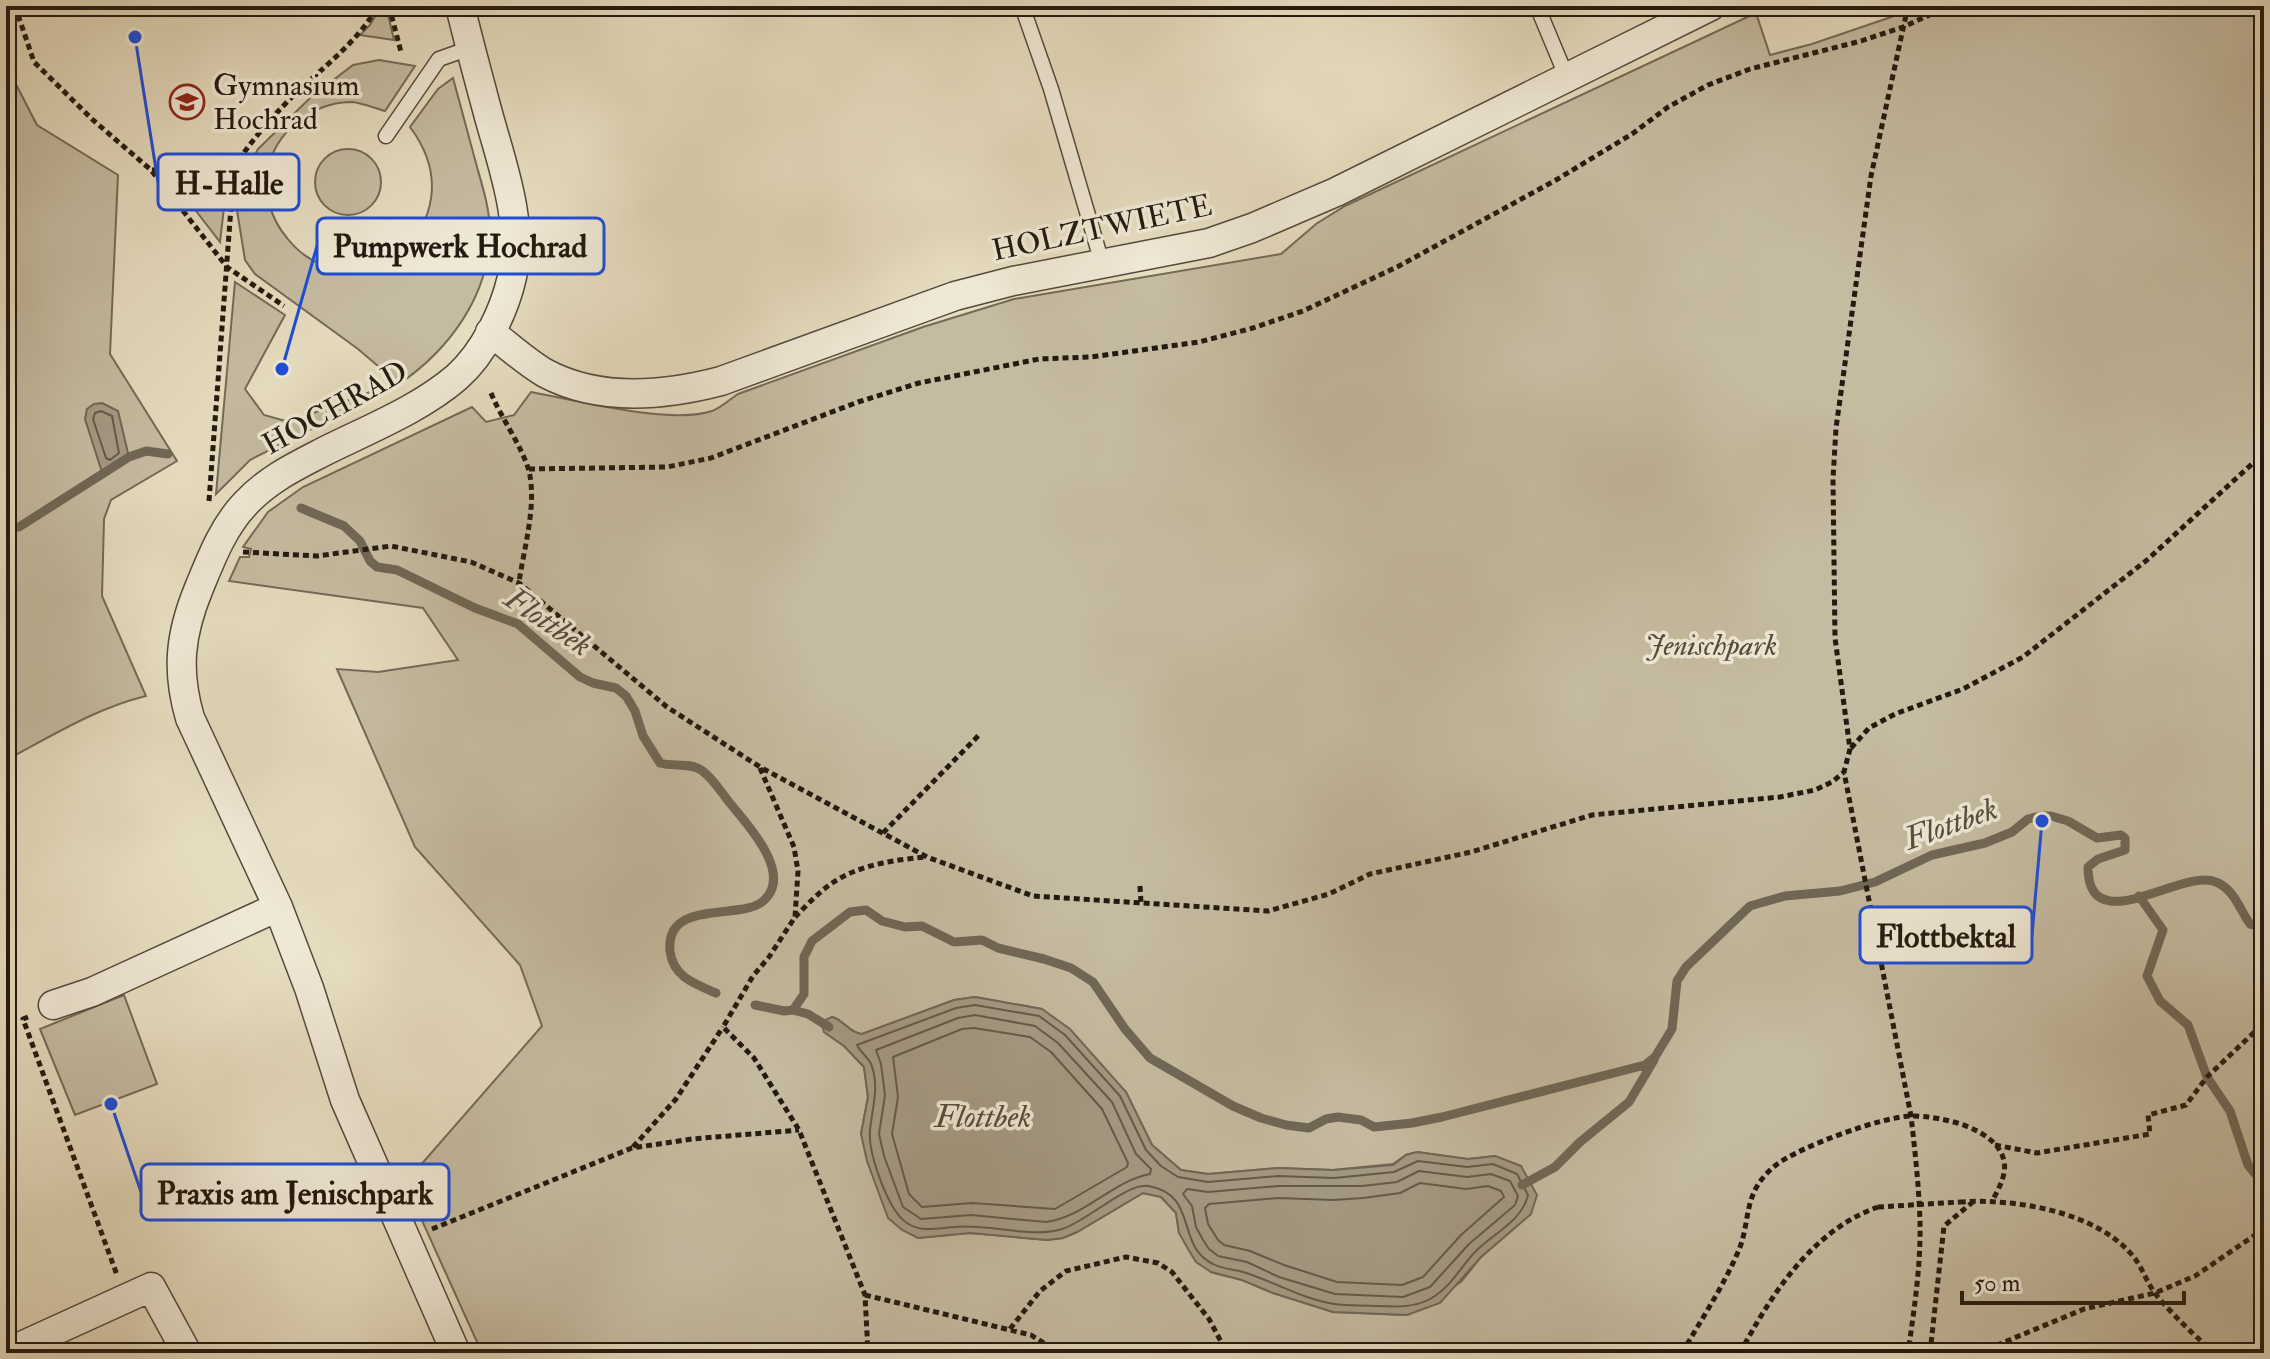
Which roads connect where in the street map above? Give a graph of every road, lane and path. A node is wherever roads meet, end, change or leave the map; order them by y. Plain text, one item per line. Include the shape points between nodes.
1 (15, 6) edge
2 (378, 6) edge
3 (389, 6) edge
4 (460, 6) edge
5 (1022, 6) edge
6 (1537, 6) edge
7 (1711, 6) edge
8 (1908, 6) edge
9 (1949, 6) edge
10 (1903, 27) junction
11 (470, 48) junction
12 (401, 52) dead end
13 (1567, 78) junction
14 (386, 136) dead end
15 (234, 167) junction
16 (151, 170) junction
17 (1102, 263) junction
18 (227, 267) junction
19 (284, 306) dead end
20 (490, 332) junction
21 (491, 393) dead end
22 (2264, 453) edge
23 (529, 469) junction
24 (209, 512) dead end
25 (237, 551) dead end
26 (519, 583) junction
27 (981, 733) dead end
28 (1850, 749) junction
29 (760, 767) junction
30 (1844, 772) junction
31 (883, 833) junction
32 (927, 857) junction
33 (1140, 886) dead end
34 (1141, 903) junction
35 (278, 907) junction
36 (795, 917) junction
37 (53, 1005) joint
38 (2264, 1023) edge
39 (723, 1027) junction
40 (1911, 1116) junction
41 (799, 1130) junction
42 (1994, 1145) junction
43 (632, 1148) junction
44 (1974, 1201) junction
45 (1992, 1201) junction
46 (2264, 1229) edge
47 (426, 1232) dead end
48 (138, 1292) junction
49 (2155, 1293) junction
50 (865, 1295) junction
51 (1010, 1329) junction
52 (6, 1353) edge
53 (187, 1353) edge
54 (456, 1353) edge
55 (868, 1353) edge
56 (1060, 1353) edge
57 (1227, 1353) edge
58 (1682, 1353) edge
59 (1740, 1353) edge
60 (1908, 1353) edge
61 (1930, 1353) edge
62 (1978, 1353) edge
63 (2216, 1353) edge

1 - 16 path via 34,62
2 - 15 path
3 - 12 path
4 - 11 street, HOCHRAD
5 - 17 lane
6 - 13 lane
7 - 13 street, HOLZTWIETE
8 - 10 path
9 - 10 path
10 - 23 path via 1708,85 1556,180 1399,266 1253,328 1199,342 1039,359 919,383 711,458 667,467
10 - 28 path via 1871,176 1836,428 1835,638
11 - 14 lane via 439,59
11 - 20 street, HOCHRAD via 514,221 512,276
13 - 17 street, HOLZTWIETE via 1252,228 1209,243
15 - 16 path
15 - 18 path
16 - 18 path
17 - 20 street, HOLZTWIETE via 955,296 721,381 658,394 602,391 562,380
18 - 19 path
18 - 24 path
20 - 35 street, HOCHRAD via 466,367 436,392 289,468 243,506 215,548 192,604 183,642 182,690 190,718
21 - 23 path
22 - 28 path via 2147,560 2023,657 1963,689 1895,714 1869,728
23 - 26 path
25 - 26 path via 317,556 391,546 471,562
26 - 29 path via 667,707
27 - 31 path
28 - 30 path
29 - 31 path
29 - 36 path via 794,847
30 - 34 path via 1815,790 1780,797 1592,815 1471,852 1370,874 1329,894 1268,911
30 - 40 path
31 - 32 path
32 - 34 path via 1033,896
32 - 36 path via 877,864 850,875 829,885
33 - 34 path
35 - 37 street
35 - 54 street, HOCHRAD via 345,1100
36 - 39 path
37 - 48 path via 23,1019
38 - 42 path via 2207,1077 2186,1105 2148,1115 2150,1134 2037,1153
39 - 41 path via 754,1058
39 - 43 path via 676,1099
40 - 42 path via 1965,1125
40 - 58 path via 1859,1127 1776,1165 1748,1204 1740,1250
40 - 60 path via 1920,1224
41 - 43 path
41 - 50 path
42 - 45 path via 2004,1175
43 - 47 path
44 - 45 path
44 - 59 path, bridge via 1878,1207 1854,1215 1821,1240 1777,1291
44 - 61 path via 1944,1226
45 - 49 path via 2057,1212 2114,1237 2136,1259
46 - 49 path via 2195,1276
48 - 52 street
48 - 53 street
49 - 62 path via 2084,1309
49 - 63 path
50 - 51 path
50 - 55 path
51 - 56 path
51 - 57 path via 1040,1291 1066,1271 1126,1257 1158,1263 1172,1272 1209,1319

